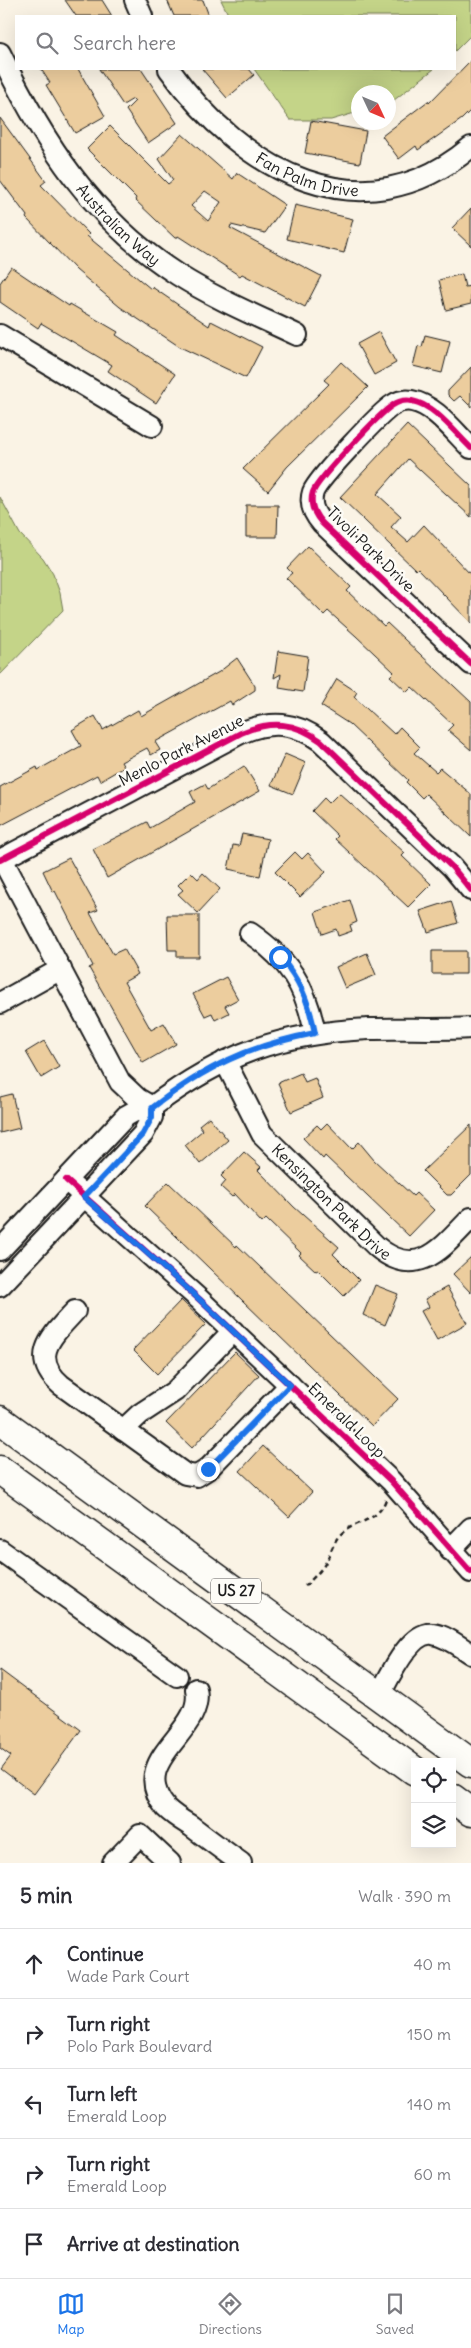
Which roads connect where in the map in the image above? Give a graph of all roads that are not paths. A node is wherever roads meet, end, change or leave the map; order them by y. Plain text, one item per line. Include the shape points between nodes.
1 (135, 0) edge
2 (142, 15) edge
3 (0, 53) edge
4 (170, 70) edge
5 (471, 147) edge
6 (0, 334) edge
7 (297, 335) dead end
8 (152, 426) dead end
9 (471, 448) edge
10 (471, 664) edge
11 (1, 859) edge
12 (471, 890) edge
13 (250, 933) dead end
14 (61, 969) junction
15 (0, 1003) edge
16 (471, 1028) edge
17 (315, 1033) junction
18 (225, 1061) junction
19 (125, 1088) junction
20 (152, 1108) junction
21 (126, 1116) junction
22 (66, 1180) junction
23 (84, 1197) junction
24 (471, 1218) edge
25 (0, 1250) edge
26 (3, 1278) edge
27 (74, 1311) dead end
28 (233, 1331) junction
29 (290, 1385) junction
30 (0, 1420) edge
31 (123, 1430) junction
32 (0, 1470) edge
33 (471, 1528) edge
34 (0, 1550) edge
35 (450, 1550) junction
36 (471, 1572) edge
37 (471, 1654) edge
38 (177, 1676) dead end
39 (196, 1689) dead end
40 (379, 1696) junction
41 (471, 1763) edge
42 (411, 1768) edge
43 (456, 1801) edge
44 (471, 1812) edge
45 (113, 1863) edge
46 (170, 1863) edge
47 (241, 1863) edge

1 - 2 street
3 - 7 street, Australian Way via 24,103 50,146 112,221 185,279
4 - 5 street, Fan Palm Drive via 198,104 236,141 282,172 312,184 359,192 389,189 417,181 441,169
6 - 8 street
9 - 10 street, Tivoli Park Drive via 426,406 410,400 402,401 387,409 322,477 311,501 322,522
11 - 12 street, Menlo Park Avenue via 241,733 277,723 301,729 321,741 452,867
11 - 14 street, Menlo Park Avenue
13 - 17 street via 280,957 297,978 308,1001
14 - 15 street
14 - 19 street, Menlo Park Avenue
16 - 17 street
17 - 18 street via 275,1041
18 - 20 street via 188,1081
18 - 24 street, Kensington Park Drive via 262,1134 377,1248 390,1257 409,1262 428,1258
19 - 20 street, Menlo Park Avenue
19 - 21 street via 128,1098
20 - 21 street
20 - 23 street via 152,1117 143,1134
21 - 22 street
22 - 23 street, Emerald Loop
22 - 25 street
23 - 26 street
23 - 28 street, Emerald Loop
27 - 31 street, Emerald Loop via 46,1344 48,1370 61,1385
28 - 29 street, Emerald Loop
28 - 31 street via 175,1391 140,1414
29 - 31 street, Emerald Loop via 208,1469 197,1476 185,1474
29 - 35 street, Emerald Loop via 391,1481
30 - 40 highway, US 27
32 - 42 highway, US 27
33 - 35 street
34 - 38 street
35 - 36 street, Emerald Loop
37 - 40 street via 444,1637 431,1633 417,1638 409,1645
39 - 47 street via 195,1711 160,1760 155,1774 156,1794 168,1809
40 - 41 highway, US 27
43 - 44 highway
45 - 46 street via 140,1835

